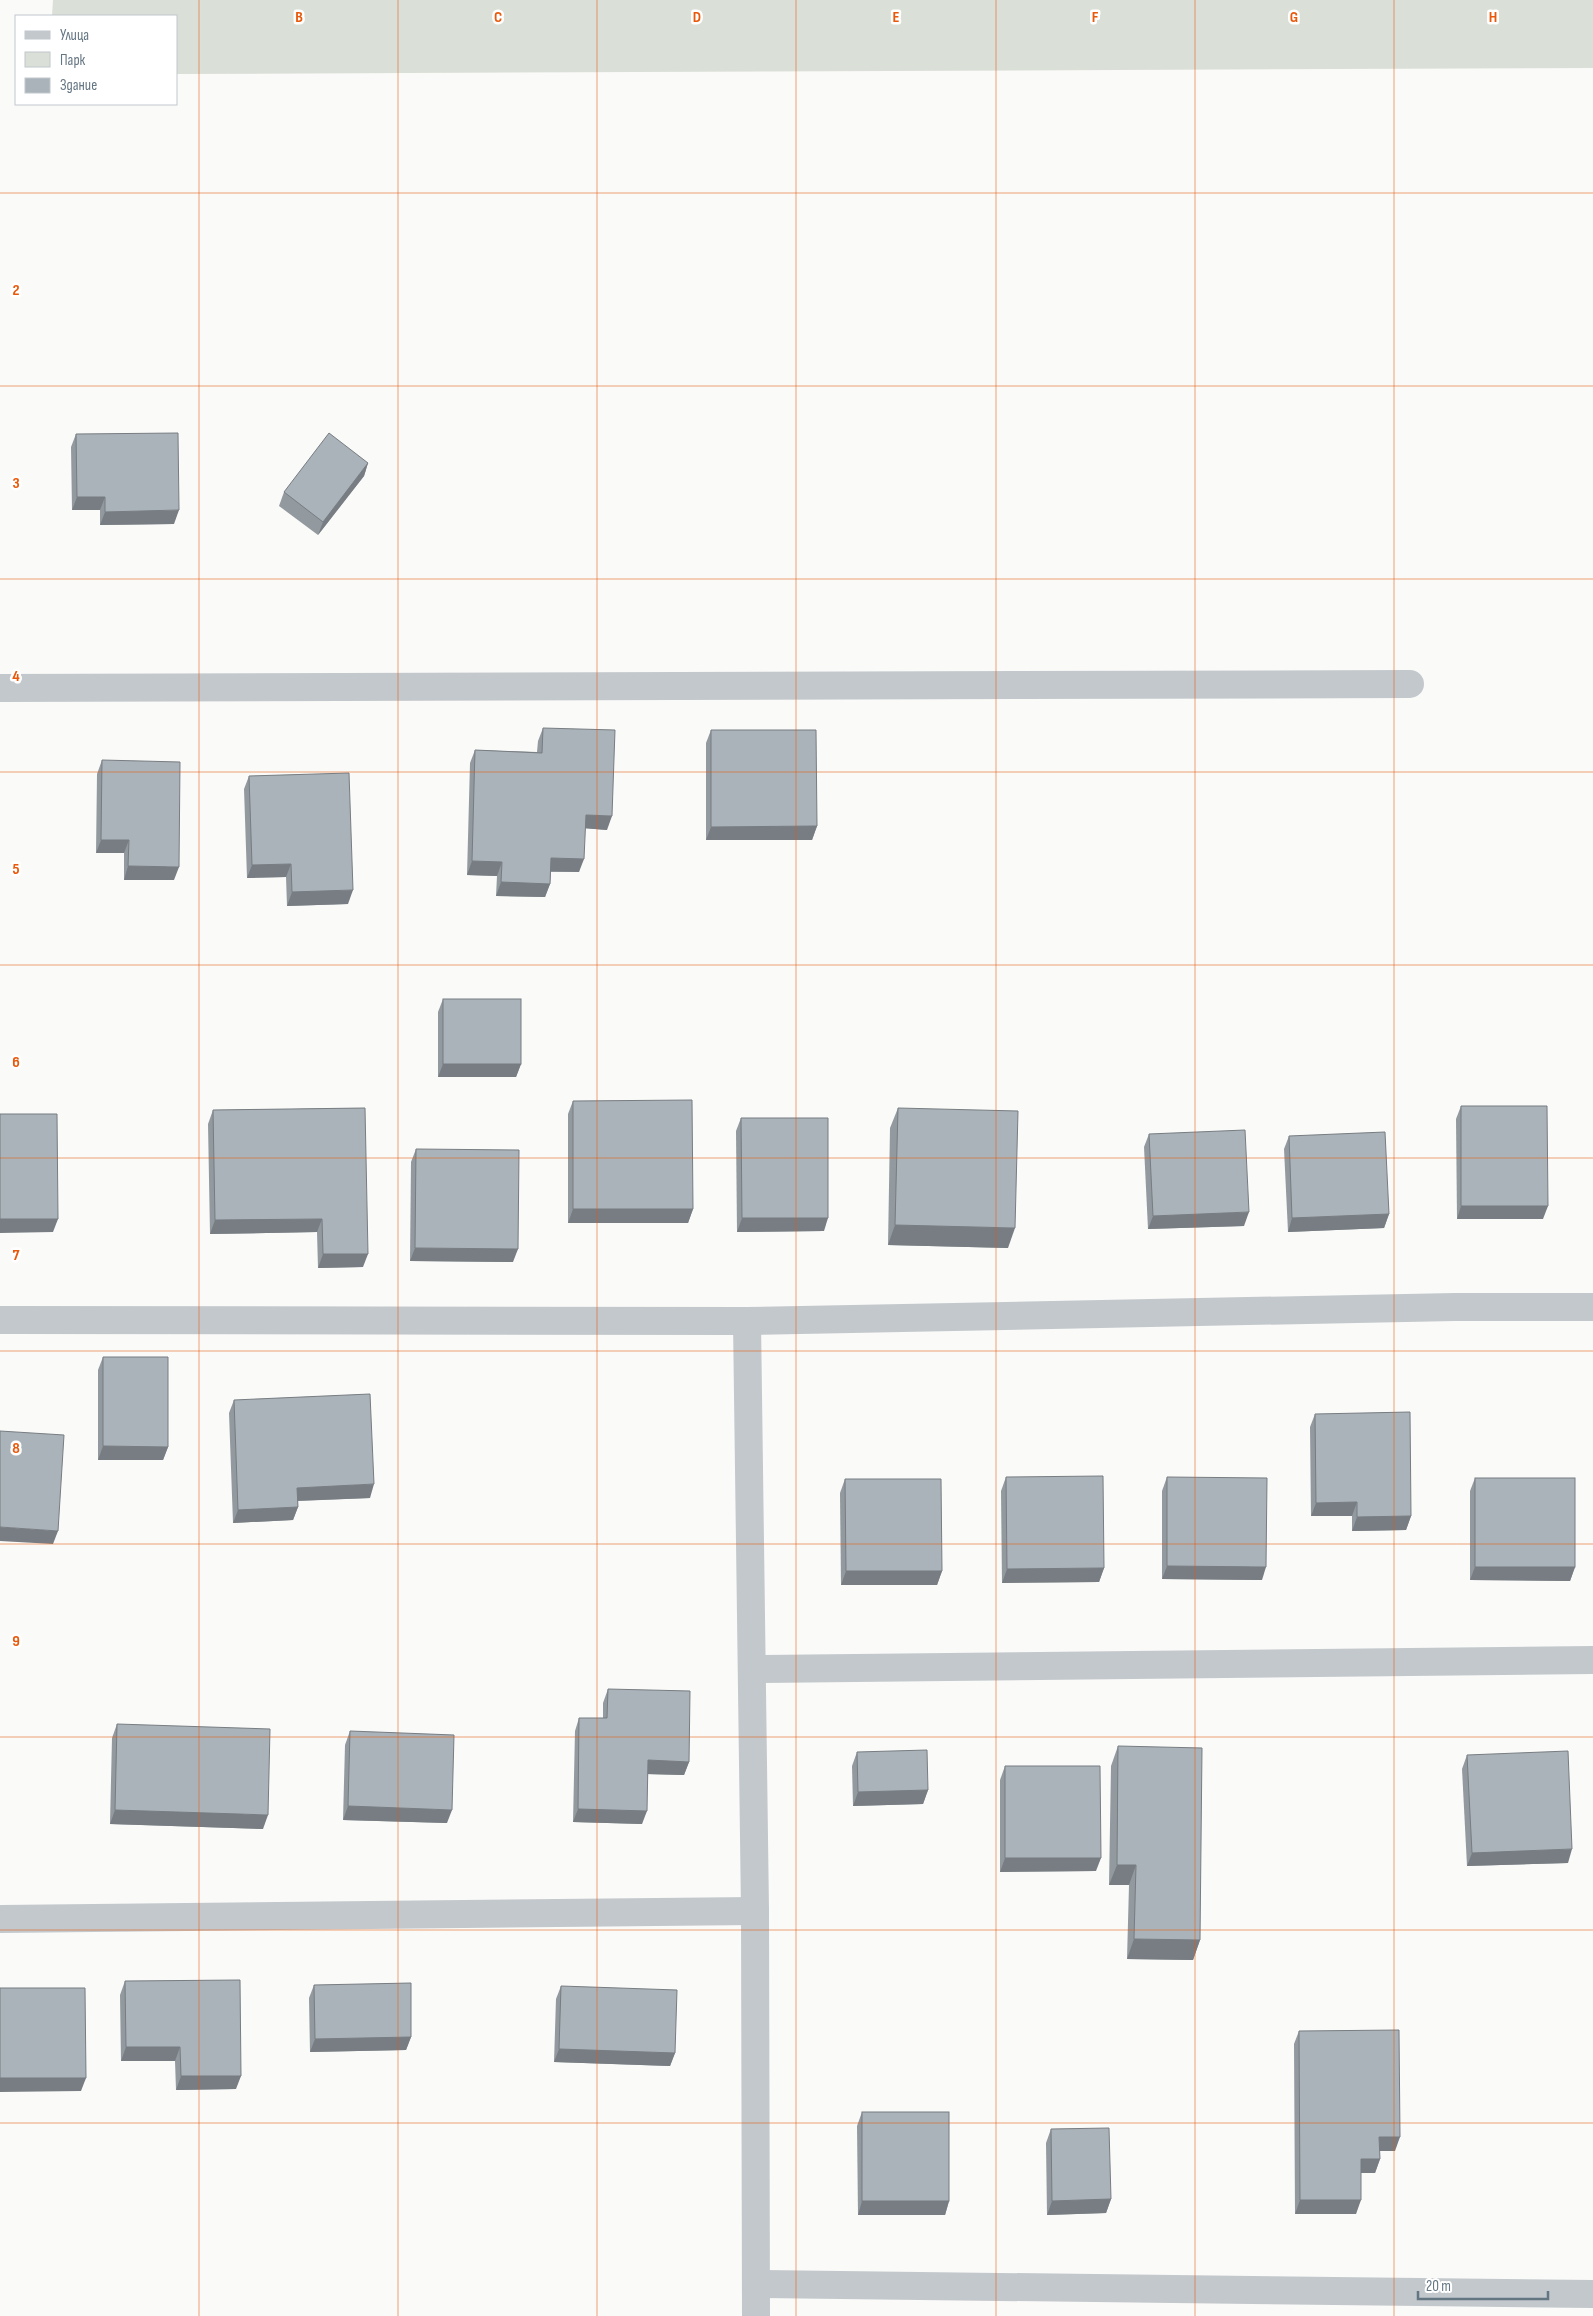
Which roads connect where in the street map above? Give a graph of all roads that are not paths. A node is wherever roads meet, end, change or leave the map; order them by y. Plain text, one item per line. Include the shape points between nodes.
1 (1410, 684) dead end
2 (0, 688) edge
3 (1593, 1307) edge
4 (0, 1320) edge
5 (747, 1321) junction
6 (1593, 1660) edge
7 (752, 1669) junction
8 (755, 1911) junction
9 (0, 1919) edge
10 (756, 2284) junction
11 (1593, 2294) edge
12 (756, 2316) edge

1 - 2 street
3 - 5 street
4 - 5 street
5 - 7 street
6 - 7 street
7 - 8 street
8 - 9 street
8 - 10 street
10 - 11 street
10 - 12 street

